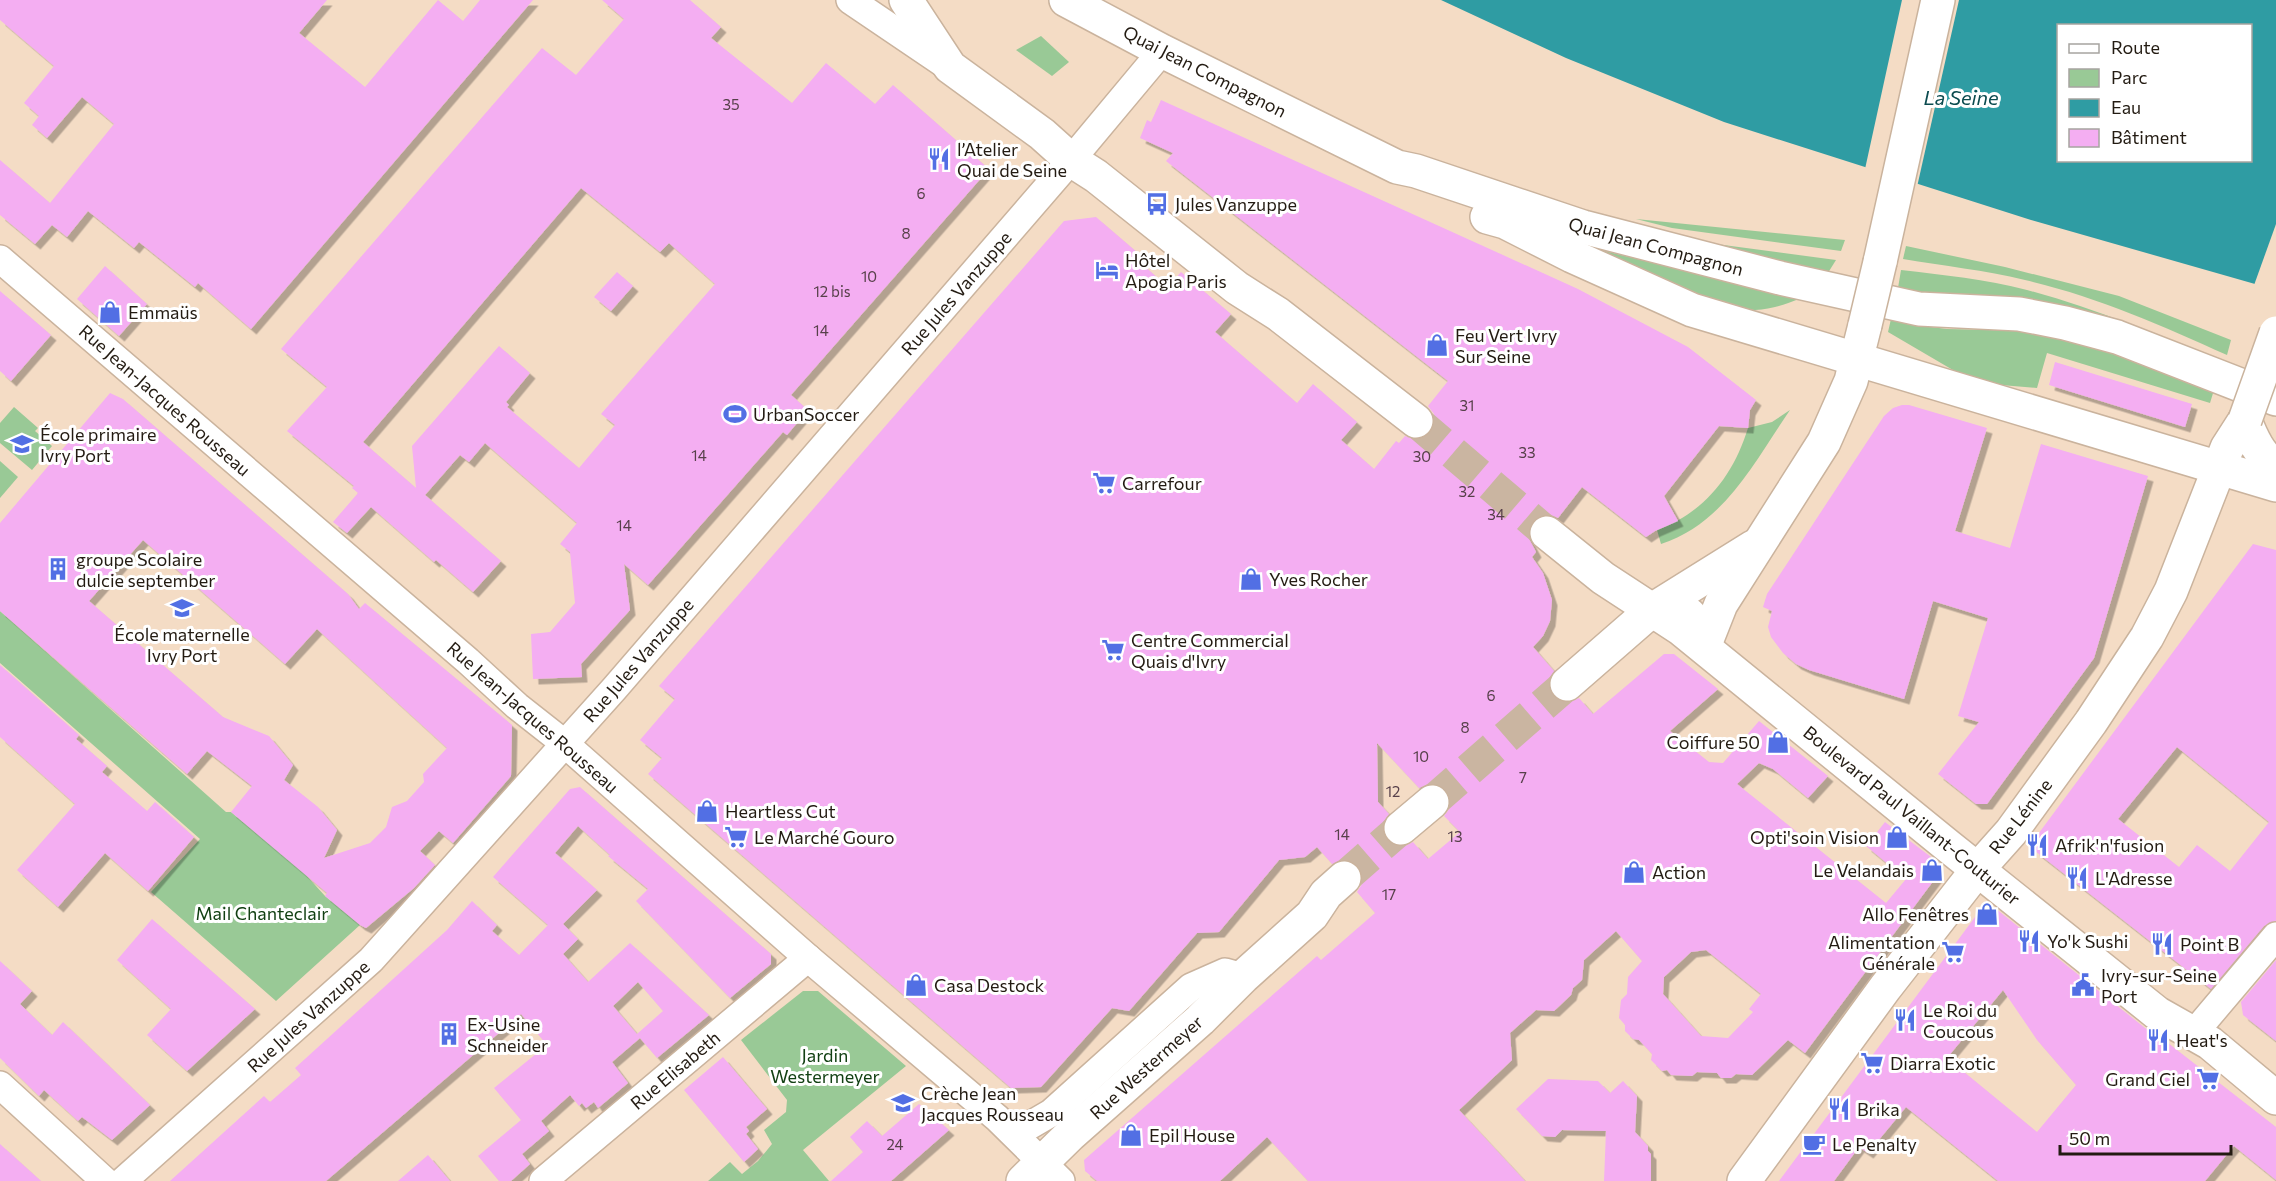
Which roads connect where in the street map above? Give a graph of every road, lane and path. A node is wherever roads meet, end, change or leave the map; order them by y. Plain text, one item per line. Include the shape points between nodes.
1 (850, 0) edge
2 (906, 0) edge
3 (1066, 0) edge
4 (1938, 0) edge
5 (1162, 51) junction
6 (950, 68) junction
7 (1071, 160) junction
8 (1397, 167) junction
9 (1540, 214) junction
10 (1505, 222) junction
11 (1551, 245) junction
12 (0, 259) edge
13 (2276, 333) edge
14 (1857, 360) junction
15 (2276, 399) edge
16 (2245, 420) junction
17 (1416, 422) tunnel mouth
18 (2219, 466) junction
19 (2276, 468) edge
20 (2276, 485) edge
21 (1547, 533) tunnel mouth
22 (1760, 543) junction
23 (1673, 607) junction
24 (1704, 647) junction
25 (1567, 684) tunnel mouth
26 (564, 743) junction
27 (1432, 802) tunnel mouth
28 (1401, 828) tunnel mouth
29 (1978, 869) junction
30 (1344, 878) tunnel mouth
31 (2276, 936) edge
32 (808, 958) junction
33 (1243, 977) junction
34 (2194, 1033) junction
35 (0, 1084) edge
36 (2276, 1098) edge
37 (1011, 1131) junction
38 (1042, 1175) edge
39 (105, 1181) edge
40 (123, 1181) edge
41 (543, 1181) edge
42 (1744, 1181) edge

1 - 6 street
2 - 6 main road
3 - 5 main road, Quai Jean Compagnon
4 - 14 main road, bridge
5 - 7 street, Rue Jules Vanzuppe
5 - 8 main road, Quai Jean Compagnon
6 - 7 main road via 1042,134
7 - 17 main road
7 - 26 street, Rue Jules Vanzuppe
8 - 9 main road, Quai Jean Compagnon
8 - 10 main road via 1424,188
9 - 10 main road
9 - 11 main road
9 - 15 main road, Quai Jean Compagnon via 1594,231 1919,309 2019,314 2065,323 2117,337
10 - 11 main road
11 - 14 main road via 1692,310
12 - 26 street, Rue Jean-Jacques Rousseau
13 - 16 main road, Rue Lénine, bridge
14 - 18 main road
14 - 22 main road via 1824,442
16 - 18 main road, Rue Lénine
16 - 19 main road via 2263,457
18 - 20 main road
18 - 29 main road, Rue Lénine via 2171,591 2147,637 2011,832
21 - 23 main road, Boulevard Paul Vaillant-Couturier via 1603,578
22 - 23 main road
22 - 24 main road via 1721,604
23 - 24 main road, Boulevard Paul Vaillant-Couturier via 1681,629
23 - 25 main road
24 - 29 main road, Boulevard Paul Vaillant-Couturier
26 - 32 street, Rue Jean-Jacques Rousseau
26 - 40 street, Rue Jules Vanzuppe via 371,960
27 - 28 main road
29 - 34 main road, Boulevard Paul Vaillant-Couturier via 2157,1013
29 - 42 main road, Rue Lénine
30 - 33 main road, Rue Westermeyer via 1326,894 1312,915
31 - 34 street
32 - 37 street, Rue Jean-Jacques Rousseau
32 - 41 street, Rue Elisabeth
33 - 37 street, Rue Westermeyer via 1225,972 1191,987 1051,1113
33 - 38 main road, Rue Westermeyer via 1070,1135
34 - 36 main road, Boulevard Paul Vaillant-Couturier
35 - 39 street
37 - 38 street, Rue Jean-Jacques Rousseau

